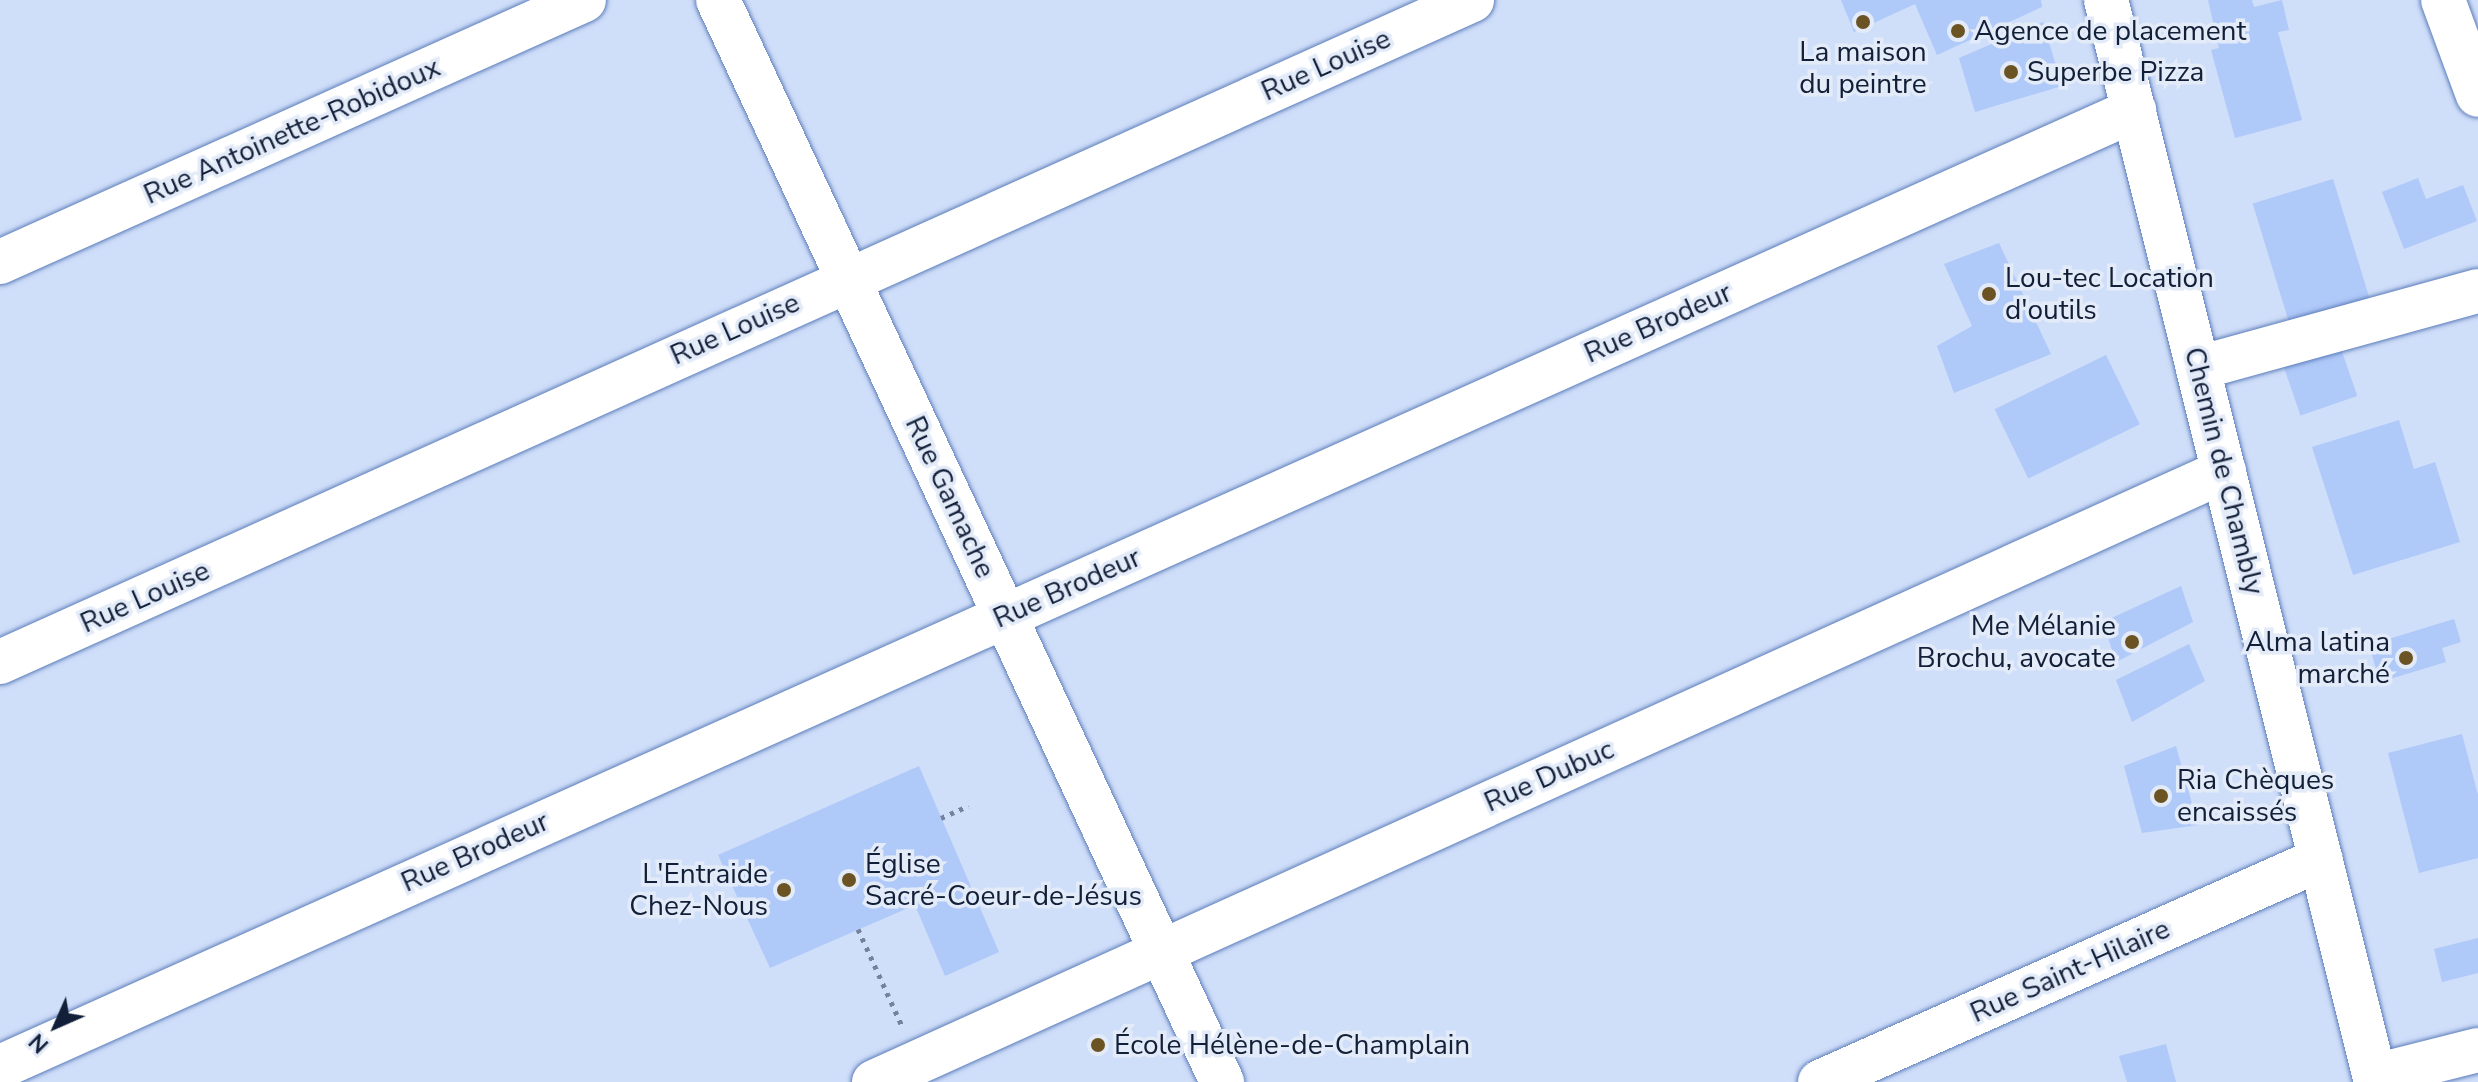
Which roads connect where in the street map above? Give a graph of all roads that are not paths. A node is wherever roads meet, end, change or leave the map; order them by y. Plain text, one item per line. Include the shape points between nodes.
1 (584, 0) edge
2 (718, 0) edge
3 (1472, 0) edge
4 (2106, 0) edge
5 (2443, 0) edge
6 (2478, 95) edge
7 (2134, 110) junction
8 (0, 262) edge
9 (848, 278) junction
10 (2478, 291) edge
11 (2198, 368) junction
12 (2224, 471) junction
13 (1005, 615) junction
14 (0, 662) edge
15 (2321, 859) junction
16 (1162, 951) junction
17 (2478, 1050) edge
18 (0, 1067) edge
19 (2376, 1079) edge
20 (874, 1082) edge
21 (1222, 1082) edge
22 (1820, 1082) edge

1 - 8 street, Rue Antoinette-Robidoux
2 - 9 street, Rue Gamache
3 - 9 street, Rue Louise
4 - 7 street, Chemin de Chambly
5 - 6 street
7 - 11 street, Chemin de Chambly
7 - 13 street, Rue Brodeur
9 - 13 street, Rue Gamache
9 - 14 street, Rue Louise
10 - 11 street
11 - 12 street, Chemin de Chambly
12 - 15 street, Chemin de Chambly
12 - 16 street, Rue Dubuc
13 - 16 street, Rue Gamache
13 - 18 street, Rue Brodeur
15 - 19 street, Chemin de Chambly
15 - 22 street, Rue Saint-Hilaire
16 - 20 street, Rue Dubuc
16 - 21 street, Rue Gamache
17 - 19 street

